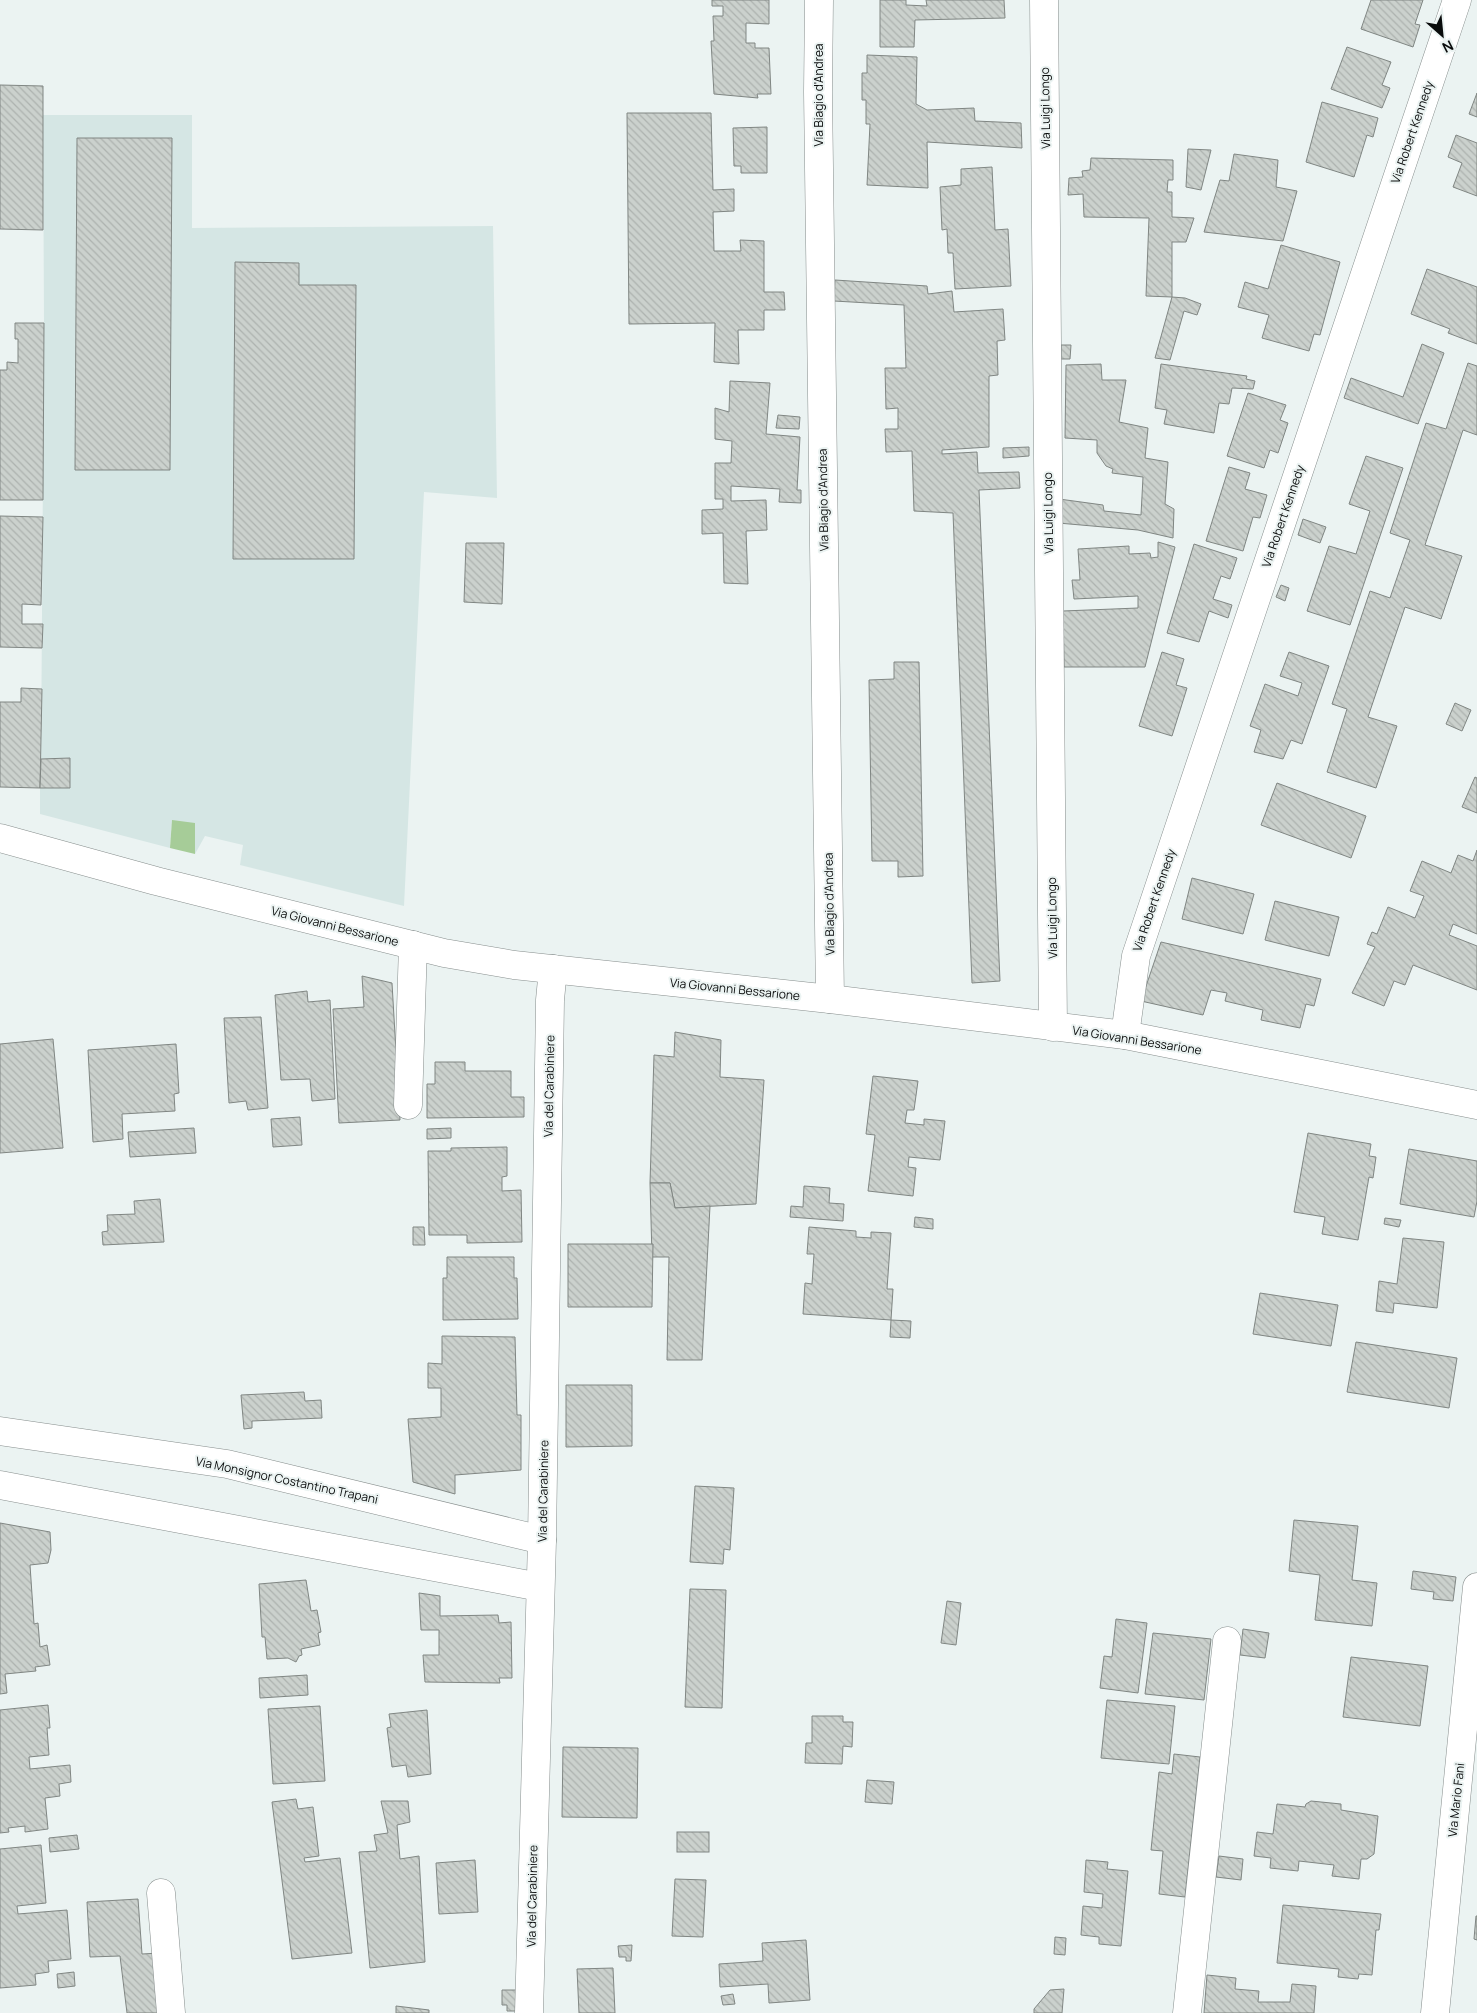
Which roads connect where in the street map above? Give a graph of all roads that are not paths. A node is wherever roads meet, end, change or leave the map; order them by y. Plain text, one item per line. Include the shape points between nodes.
1 (818, 0) edge
2 (1044, 0) edge
3 (1457, 0) edge
4 (0, 838) edge
5 (413, 945) junction
6 (553, 969) junction
7 (830, 999) junction
8 (1053, 1027) junction
9 (1125, 1035) junction
10 (408, 1105) dead end
11 (1477, 1105) edge
12 (0, 1431) edge
13 (0, 1485) edge
14 (542, 1540) junction
15 (540, 1587) junction
16 (1477, 1587) edge
17 (1227, 1641) dead end
18 (161, 1893) dead end
19 (171, 2013) edge
20 (529, 2013) edge
21 (1187, 2013) edge
22 (1435, 2013) edge

1 - 7 street, Via Biagio d'Andrea
2 - 8 street, Via Luigi Longo
3 - 9 street, Via Robert Kennedy via 1136,956
4 - 5 street, Via Giovanni Bessarione via 156,881
5 - 6 street, Via Giovanni Bessarione
5 - 10 street
6 - 7 street, Via Giovanni Bessarione
6 - 14 street, Via del Carabiniere
7 - 8 street, Via Giovanni Bessarione
8 - 9 street, Via Giovanni Bessarione
9 - 11 street, Via Giovanni Bessarione
12 - 14 street, Via Monsignor Costantino Trapani via 227,1464
13 - 15 street
14 - 15 street, Via del Carabiniere
15 - 20 street, Via del Carabiniere
16 - 22 street, Via Mario Fani
17 - 21 street
18 - 19 street

